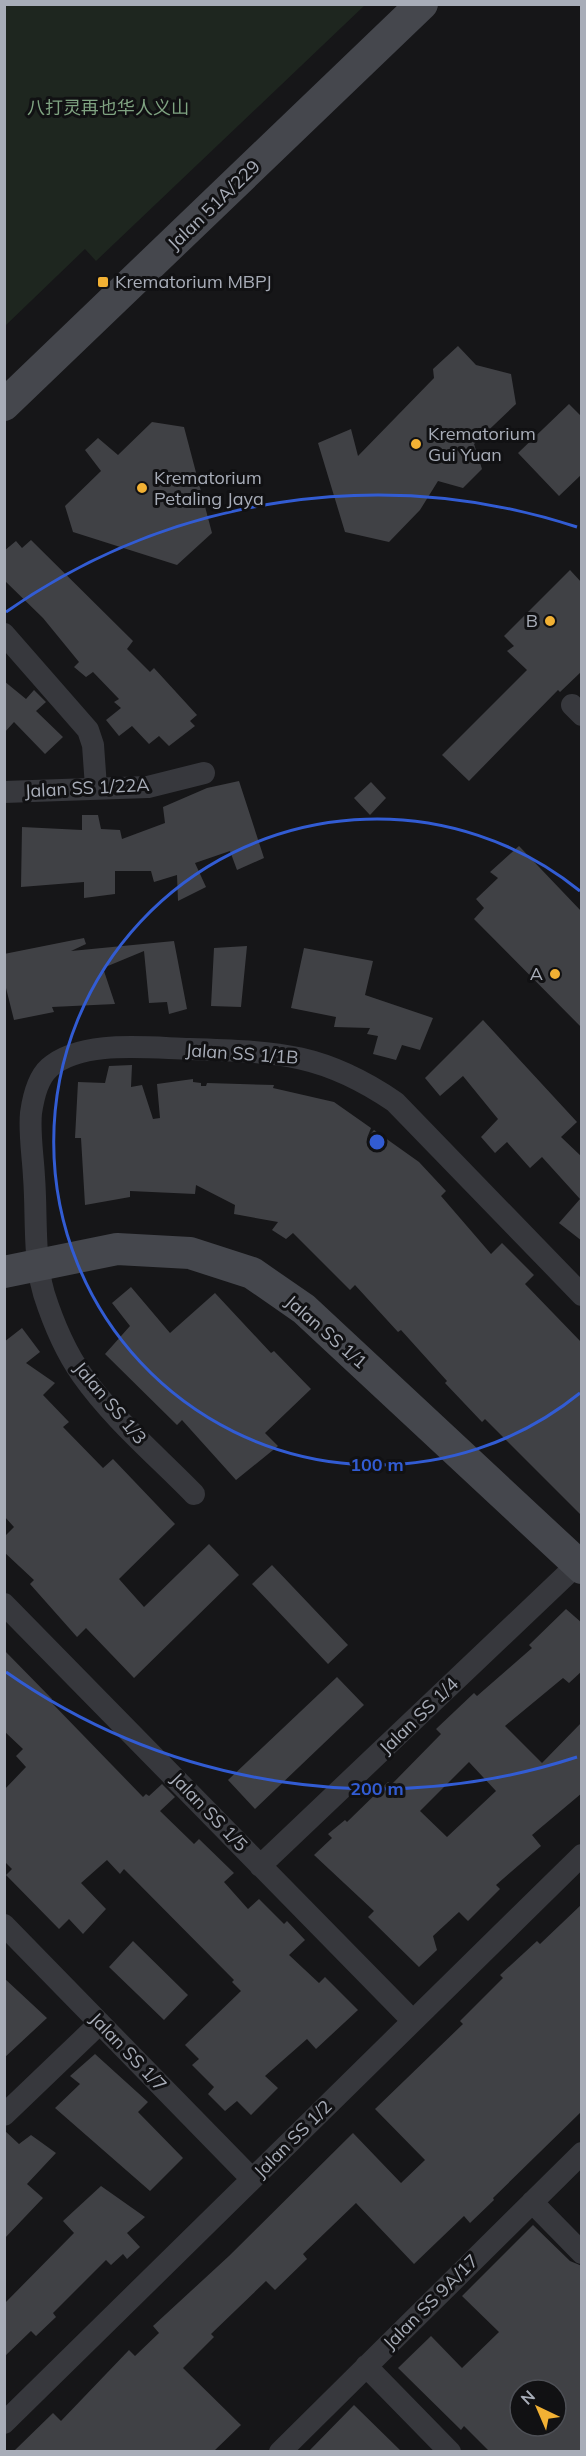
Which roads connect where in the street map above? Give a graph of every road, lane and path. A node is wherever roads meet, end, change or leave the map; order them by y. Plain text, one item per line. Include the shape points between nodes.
1 (422, 4) edge
2 (4, 405) edge
3 (4, 634) edge
4 (204, 773) dead end
5 (96, 787) junction
6 (4, 792) edge
7 (39, 1263) junction
8 (4, 1272) edge
9 (582, 1295) edge
10 (194, 1494) dead end
11 (580, 1564) edge
12 (4, 1604) edge
13 (582, 1855) edge
14 (260, 1866) junction
15 (4, 1924) edge
16 (413, 2021) junction
17 (100, 2023) junction
18 (4, 2115) edge
19 (582, 2153) edge
20 (252, 2179) junction
21 (532, 2202) junction
22 (582, 2253) edge
23 (366, 2366) junction
24 (4, 2423) edge
25 (280, 2451) edge
26 (450, 2451) edge

1 - 2 street, Jalan 51A/229
3 - 5 street via 88,730
4 - 5 street, Jalan SS 1/22A via 148,787
5 - 6 street, Jalan SS 1/22A
7 - 8 street, Jalan SS 1/1
7 - 9 street, Jalan SS 1/1B via 31,1115 36,1090 48,1069 67,1056 98,1049 248,1051 288,1054 324,1064 362,1080 395,1102
7 - 10 street, Jalan SS 1/3 via 44,1292 63,1343 83,1376
7 - 11 street, Jalan SS 1/1 via 117,1249 190,1253 252,1273 304,1309
11 - 14 street, Jalan SS 1/4
12 - 14 street, Jalan SS 1/5 via 124,1713
13 - 16 street, Jalan SS 1/2
14 - 16 street, Jalan SS 1/5
15 - 17 street, Jalan SS 1/7
16 - 20 street, Jalan SS 1/2
17 - 18 street
17 - 20 street, Jalan SS 1/7
19 - 21 street, Jalan SS 9A/17
20 - 24 street, Jalan SS 1/2
21 - 22 street
21 - 23 street, Jalan SS 9A/17
23 - 25 street, Jalan SS 9A/17
23 - 26 street

